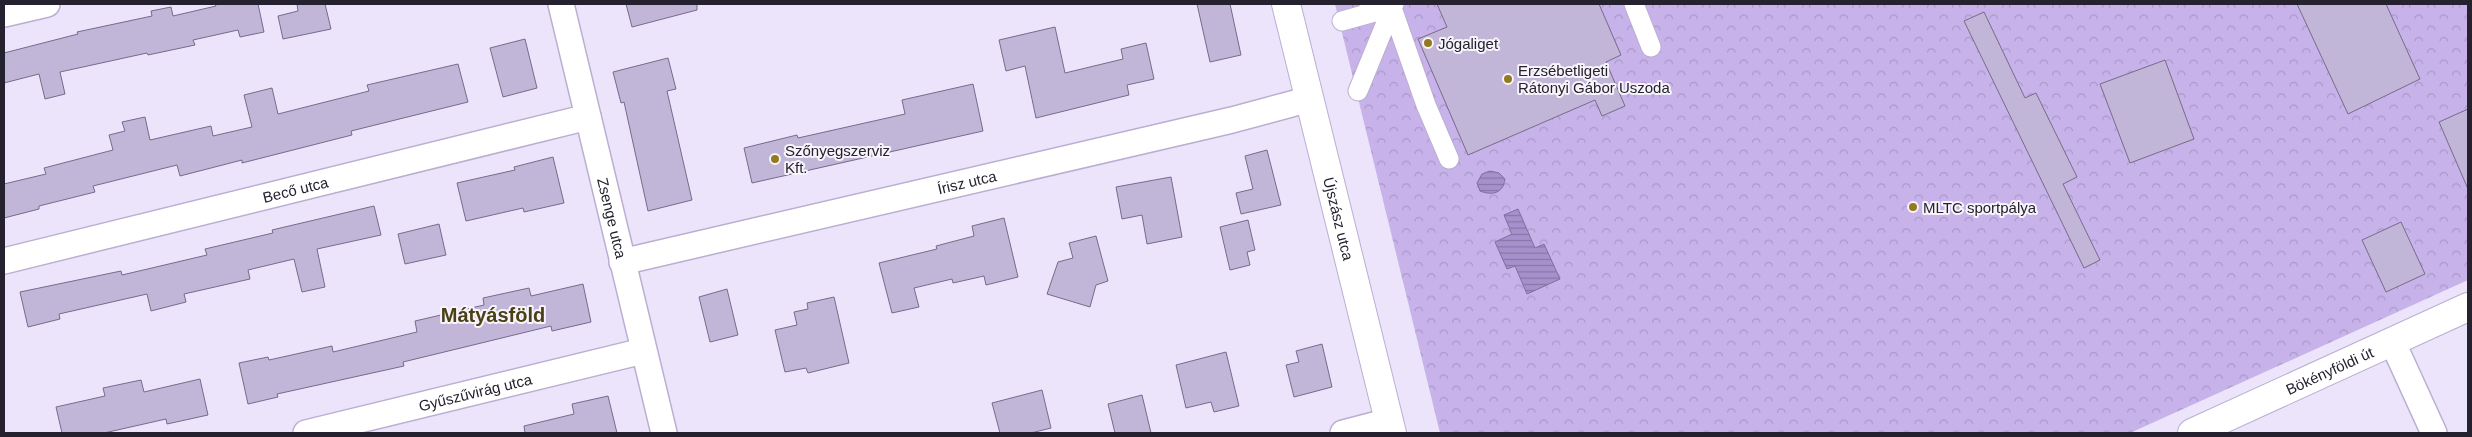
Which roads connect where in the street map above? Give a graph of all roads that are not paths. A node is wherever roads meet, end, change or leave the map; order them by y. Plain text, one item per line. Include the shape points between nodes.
1 (47, 4) edge
2 (561, 4) edge
3 (1286, 4) edge
4 (1634, 4) edge
5 (1393, 6) edge
6 (1370, 8) edge
7 (4, 14) edge
8 (1342, 21) dead end
9 (1651, 47) dead end
10 (1358, 91) dead end
11 (1310, 99) junction
12 (588, 117) junction
13 (1449, 159) dead end
14 (4, 261) edge
15 (622, 262) junction
16 (2468, 307) edge
17 (2392, 341) junction
18 (643, 351) junction
19 (1391, 427) edge
20 (306, 433) edge
21 (664, 433) edge
22 (1343, 433) edge
23 (2192, 433) edge
24 (2434, 433) edge

1 - 7 street
2 - 12 street, Zsenge utca
3 - 11 street, Újszász utca
4 - 9 street
5 - 6 street
5 - 10 street
5 - 13 street via 1426,105
6 - 8 street
11 - 15 street, Írisz utca
11 - 19 street, Újszász utca
12 - 14 street, Becő utca
12 - 15 street, Zsenge utca
15 - 18 street, Zsenge utca
16 - 17 street, Bökényföldi út
17 - 23 street, Bökényföldi út
17 - 24 street
18 - 20 street, Gyűszűvirág utca
18 - 21 street, Zsenge utca
19 - 22 street

